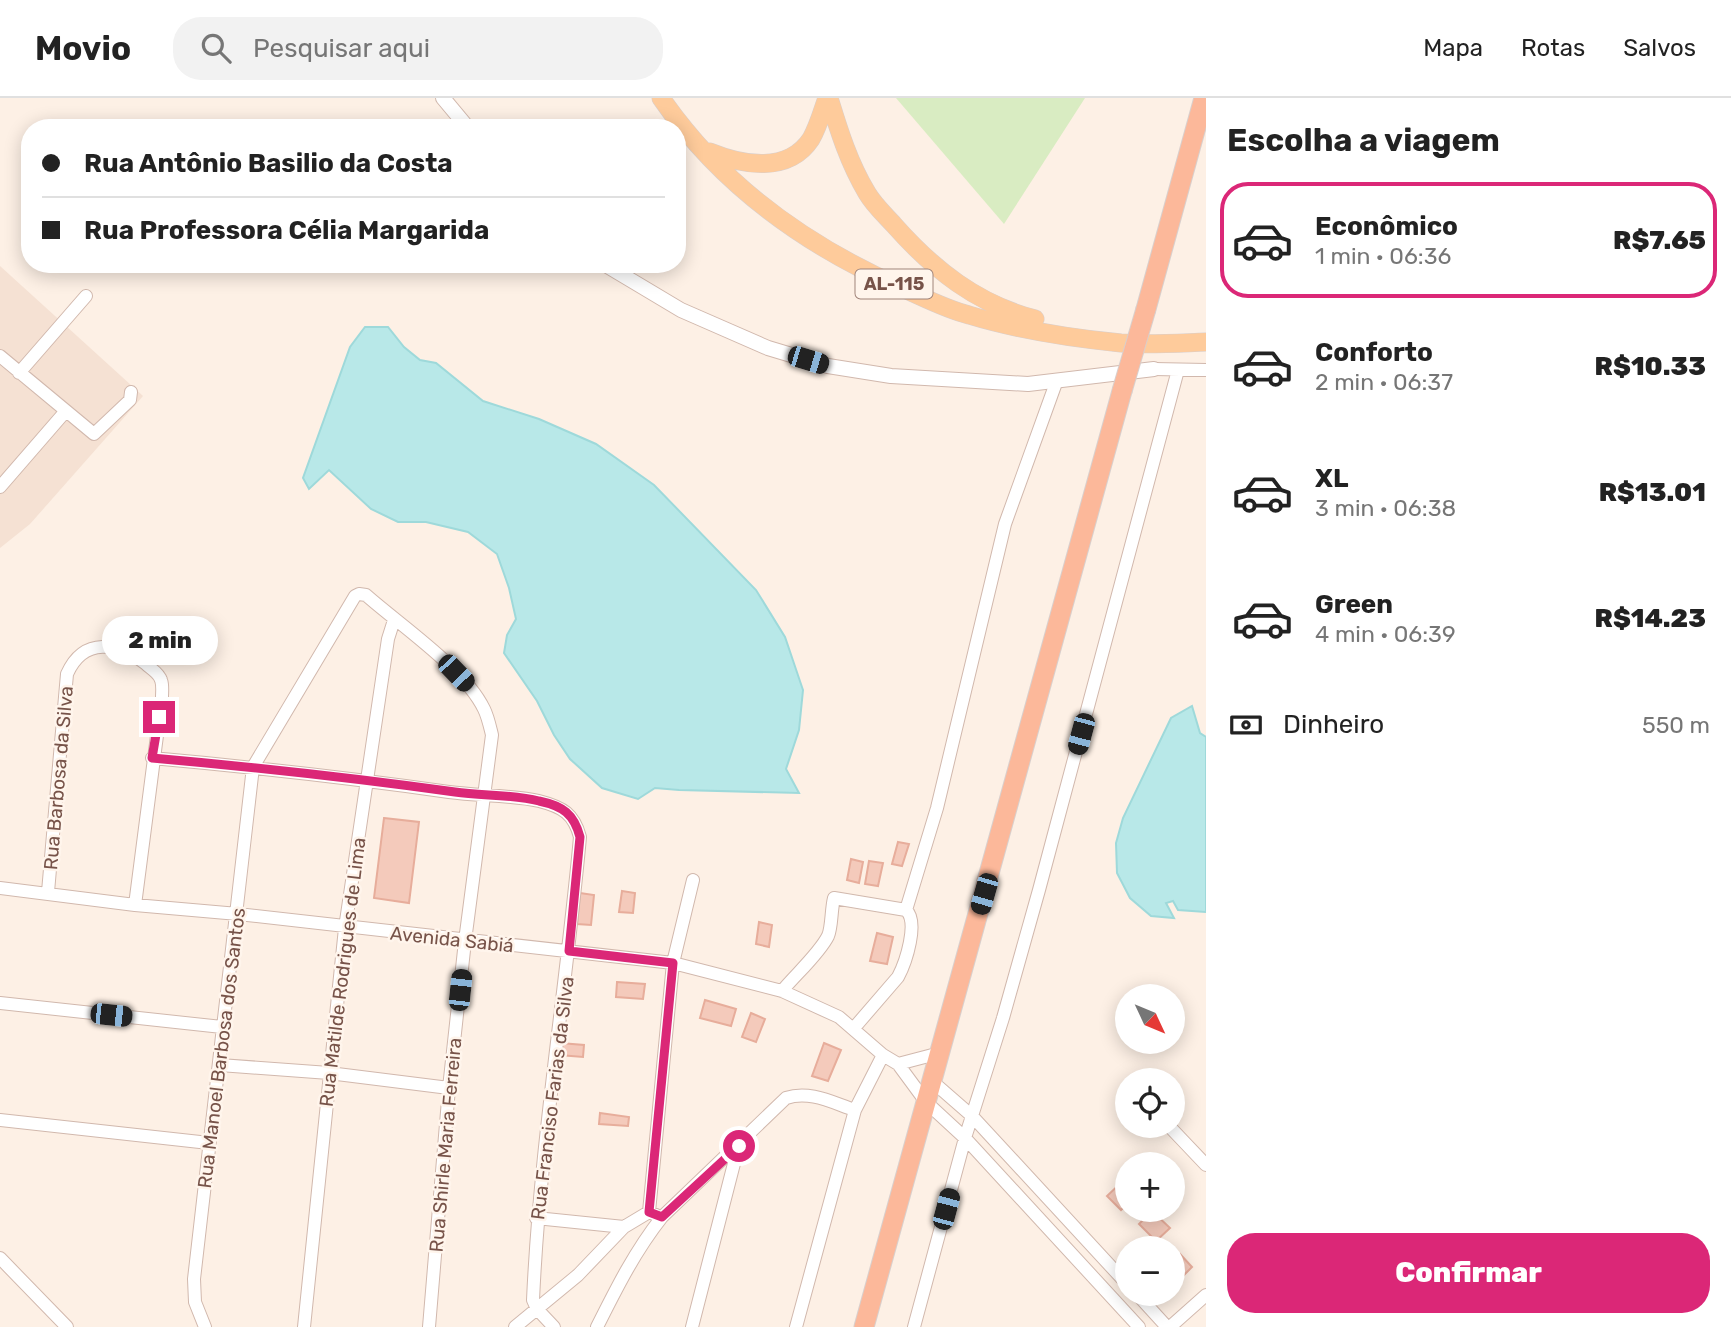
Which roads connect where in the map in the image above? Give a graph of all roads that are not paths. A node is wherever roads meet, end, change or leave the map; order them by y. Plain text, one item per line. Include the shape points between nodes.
1 (443, 98) edge
2 (661, 98) edge
3 (828, 98) edge
4 (1204, 98) edge
5 (460, 119) edge
6 (677, 119) edge
7 (686, 131) edge
8 (701, 149) junction
9 (619, 273) edge
10 (86, 296) dead end
11 (1206, 342) edge
12 (1123, 343) junction
13 (0, 356) edge
14 (1154, 369) joint
15 (1178, 370) junction
16 (1206, 370) edge
17 (19, 373) junction
18 (1057, 380) junction
19 (131, 392) dead end
20 (65, 412) junction
21 (0, 487) edge
22 (394, 620) junction
23 (152, 758) junction
24 (253, 767) junction
25 (366, 780) junction
26 (484, 796) junction
27 (693, 880) dead end
28 (0, 888) edge
29 (48, 892) junction
30 (135, 905) junction
31 (906, 910) junction
32 (238, 914) junction
33 (345, 928) junction
34 (465, 941) junction
35 (569, 951) junction
36 (673, 963) junction
37 (782, 991) junction
38 (0, 1003) edge
39 (222, 1027) junction
40 (853, 1028) junction
41 (940, 1053) junction
42 (883, 1055) junction
43 (898, 1064) junction
44 (220, 1065) junction
45 (329, 1073) junction
46 (933, 1082) junction
47 (449, 1088) junction
48 (926, 1102) junction
49 (855, 1110) junction
50 (972, 1116) junction
51 (0, 1120) edge
52 (965, 1138) junction
53 (1180, 1138) edge
54 (209, 1143) junction
55 (739, 1146) junction
56 (1206, 1165) edge
57 (649, 1212) junction
58 (662, 1217) junction
59 (536, 1218) junction
60 (624, 1227) junction
61 (0, 1258) edge
62 (1115, 1271) edge
63 (1206, 1294) edge
64 (1148, 1306) edge
65 (537, 1309) junction
66 (67, 1327) edge
67 (205, 1327) edge
68 (304, 1327) edge
69 (429, 1327) edge
70 (515, 1327) edge
71 (554, 1327) edge
72 (597, 1327) edge
73 (692, 1327) edge
74 (796, 1327) edge
75 (864, 1327) edge
76 (914, 1327) edge
77 (1139, 1327) edge
78 (1168, 1327) edge

1 - 5 street
2 - 6 main road, AL-115
3 - 8 main road via 809,142 795,154 753,165
3 - 12 main road via 852,166 869,196 949,279 1011,313
4 - 41 highway, bridge
7 - 8 main road, AL-115
8 - 12 main road, AL-115 via 765,209 854,267 968,315 1033,331
9 - 18 street via 681,310 768,348 828,366 891,376 1028,383
10 - 17 street
11 - 12 main road
13 - 17 street
14 - 15 street
14 - 18 street
15 - 16 street
15 - 50 street via 1040,890
17 - 20 street
18 - 31 street via 1005,524 937,808
19 - 20 street via 130,400 94,434
20 - 21 street
22 - 24 street via 366,596 355,596
22 - 25 street, Rua Matilde Rodrigues de Lima
22 - 26 street, Rua Shirle Maria Ferreira via 439,657 485,710 492,735
23 - 24 street
23 - 29 street, Rua Barbosa da Silva via 162,697 157,673 113,646 89,648 67,674
23 - 30 street
24 - 25 street
24 - 32 street, Rua Manoel Barbosa dos Santos
25 - 26 street
25 - 33 street, Rua Matilde Rodrigues de Lima
26 - 34 street, Rua Shirle Maria Ferreira
26 - 35 street, Rua Franciso Farias da Silva via 540,801 575,820 580,837
27 - 36 street
28 - 29 street, Avenida Sabiá
29 - 30 street, Avenida Sabiá
30 - 32 street, Avenida Sabiá
31 - 37 street via 834,898 827,938
31 - 40 street via 913,922 903,968
32 - 33 street, Avenida Sabiá
32 - 39 street, Rua Manoel Barbosa dos Santos
33 - 34 street, Avenida Sabiá
33 - 45 street, Rua Matilde Rodrigues de Lima
34 - 35 street, Avenida Sabiá
34 - 47 street, Rua Shirle Maria Ferreira
35 - 36 street, Avenida Sabiá
35 - 59 street, Rua Franciso Farias da Silva
36 - 37 street, Avenida Sabiá
36 - 57 street
37 - 40 street, Avenida Sabiá
38 - 39 street
39 - 44 street, Rua Manoel Barbosa dos Santos
40 - 42 street, Avenida Sabiá
41 - 43 street
41 - 46 highway
42 - 43 street, Avenida Sabiá
42 - 49 street
43 - 48 street
44 - 45 street
44 - 54 street, Rua Manoel Barbosa dos Santos
45 - 47 street
45 - 68 street, Rua Matilde Rodrigues de Lima
46 - 48 highway
46 - 50 street
47 - 69 street, Rua Shirle Maria Ferreira
48 - 52 street
48 - 75 highway
49 - 55 street via 797,1094 777,1106
49 - 74 street
50 - 52 street
50 - 62 street
51 - 54 street
52 - 76 street
52 - 77 street
53 - 56 street
54 - 67 street, Rua Manoel Barbosa dos Santos via 194,1279 195,1302
55 - 58 street
55 - 73 street
57 - 58 street
57 - 60 street
58 - 72 street via 645,1238
59 - 60 street
59 - 65 street, Rua Franciso Farias da Silva via 533,1300
60 - 65 street
61 - 66 street
63 - 78 street
64 - 78 street
65 - 70 street
65 - 71 street

